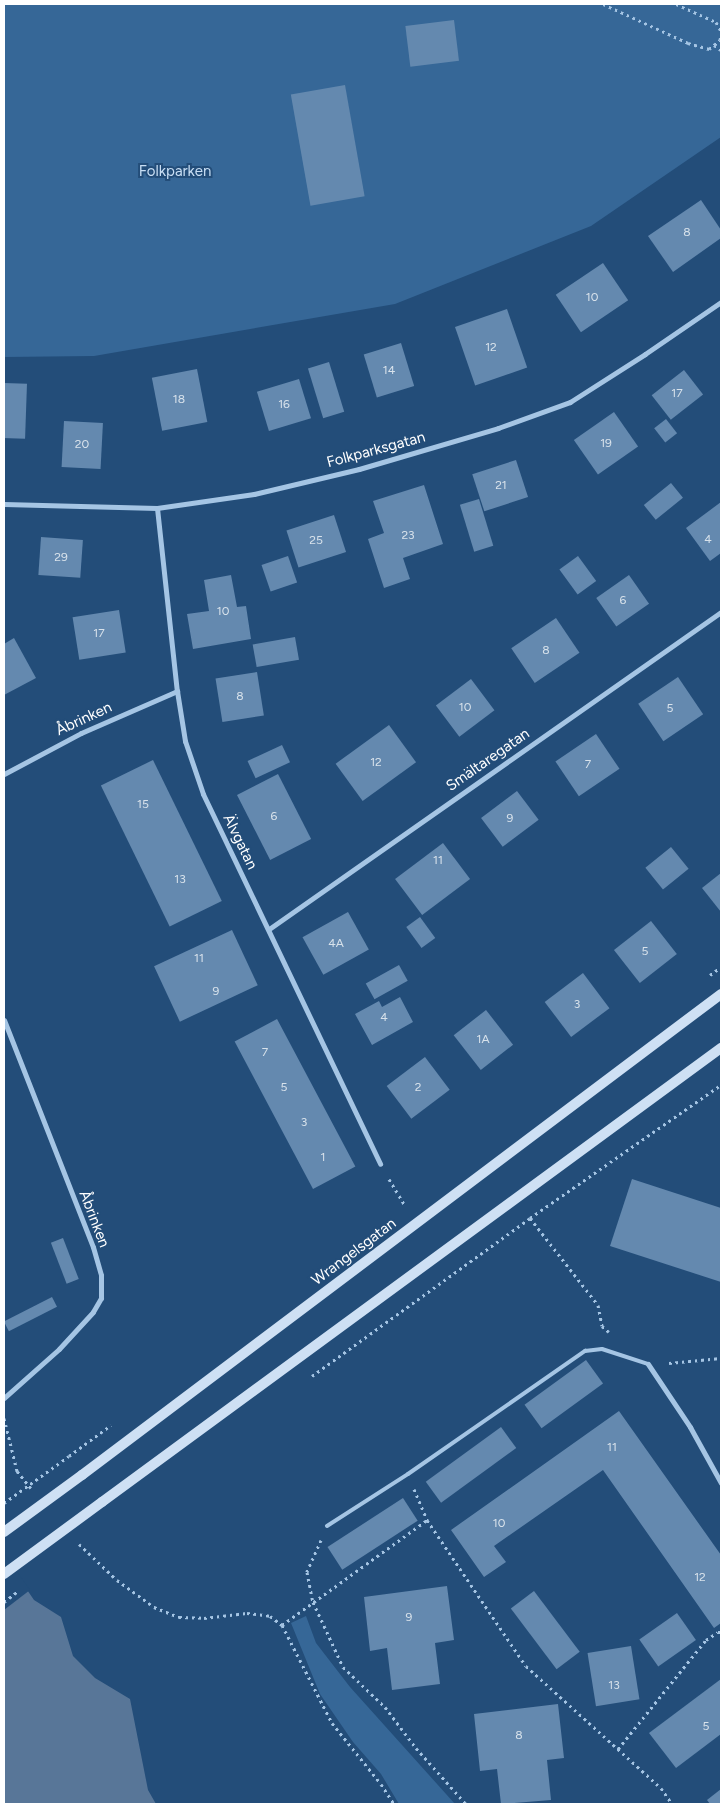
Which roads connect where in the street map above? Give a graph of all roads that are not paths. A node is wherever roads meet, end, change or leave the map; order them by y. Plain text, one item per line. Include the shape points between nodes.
1 (721, 302) edge
2 (4, 504) edge
3 (156, 508) junction
4 (721, 612) edge
5 (177, 691) junction
6 (4, 774) edge
7 (269, 929) junction
8 (721, 994) edge
9 (4, 1020) edge
10 (721, 1048) edge
11 (380, 1164) road end
12 (648, 1364) joint
13 (4, 1398) edge
14 (721, 1483) edge
15 (327, 1526) road end
16 (4, 1532) edge
17 (4, 1574) edge

1 - 3 street, Folkparksgatan via 570,402 498,428 359,469 254,494
2 - 3 street, Folkparksgatan
3 - 5 street, Älvgatan
4 - 7 street, Smältaregatan
5 - 6 street, Åbrinken via 81,733
5 - 7 street, Älvgatan via 185,741 203,794
7 - 11 street, Älvgatan
8 - 16 main road, Wrangelsgatan, bridge
9 - 13 street, Åbrinken via 93,1247 101,1276 101,1298 93,1312 59,1349
10 - 17 main road, bridge
12 - 14 street via 690,1427
12 - 15 lane via 602,1348 585,1351

